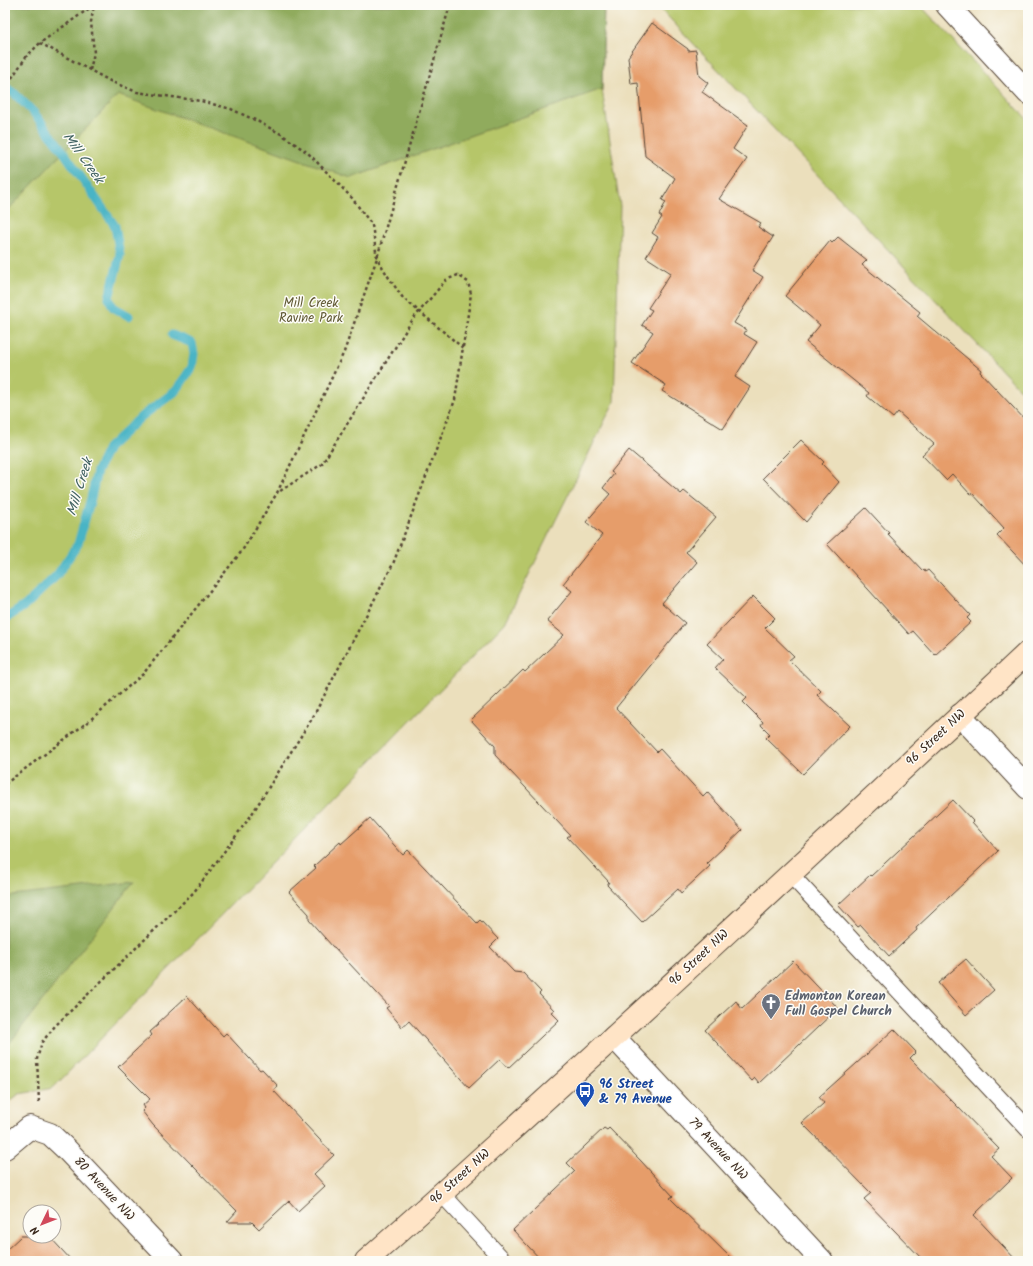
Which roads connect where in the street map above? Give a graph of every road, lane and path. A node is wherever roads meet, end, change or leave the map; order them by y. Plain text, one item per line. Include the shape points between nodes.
1 (94, 5) edge
2 (450, 5) edge
3 (947, 5) edge
4 (40, 43) junction
5 (90, 70) junction
6 (5, 88) edge
7 (1028, 93) edge
8 (5, 138) edge
9 (5, 200) edge
10 (377, 258) junction
11 (420, 311) junction
12 (463, 348) junction
13 (277, 493) junction
14 (1028, 652) edge
15 (960, 715) junction
16 (5, 784) edge
17 (1028, 788) edge
18 (790, 874) junction
19 (614, 1037) junction
20 (30, 1127) junction
21 (1028, 1129) edge
22 (5, 1148) edge
23 (442, 1194) junction
24 (172, 1261) edge
25 (366, 1261) edge
26 (504, 1261) edge
27 (822, 1261) edge

1 - 4 path
1 - 5 path via 91,22 94,53
2 - 10 path
3 - 7 street
4 - 5 path
4 - 6 path via 26,57
5 - 10 path via 137,92 201,101 231,109 281,134 308,153 352,198 372,225
8 - 9 path
10 - 11 path via 403,298
10 - 13 path via 344,352
11 - 12 path
11 - 12 path via 446,280 458,275 468,282 471,294
11 - 13 path via 322,464
12 - 20 path via 455,400 393,564 313,717 250,817 194,892 55,1026 42,1042 37,1059 39,1103
13 - 16 path via 242,551 142,674 89,721
14 - 15 street, 96 Street NW
15 - 17 street
15 - 18 street, 96 Street NW
18 - 19 street, 96 Street NW
18 - 21 lane
19 - 23 street, 96 Street NW
19 - 27 street, 79 Avenue NW
20 - 22 street
20 - 24 street, 80 Avenue NW via 50,1134 67,1150
23 - 25 street, 96 Street NW
23 - 26 lane

